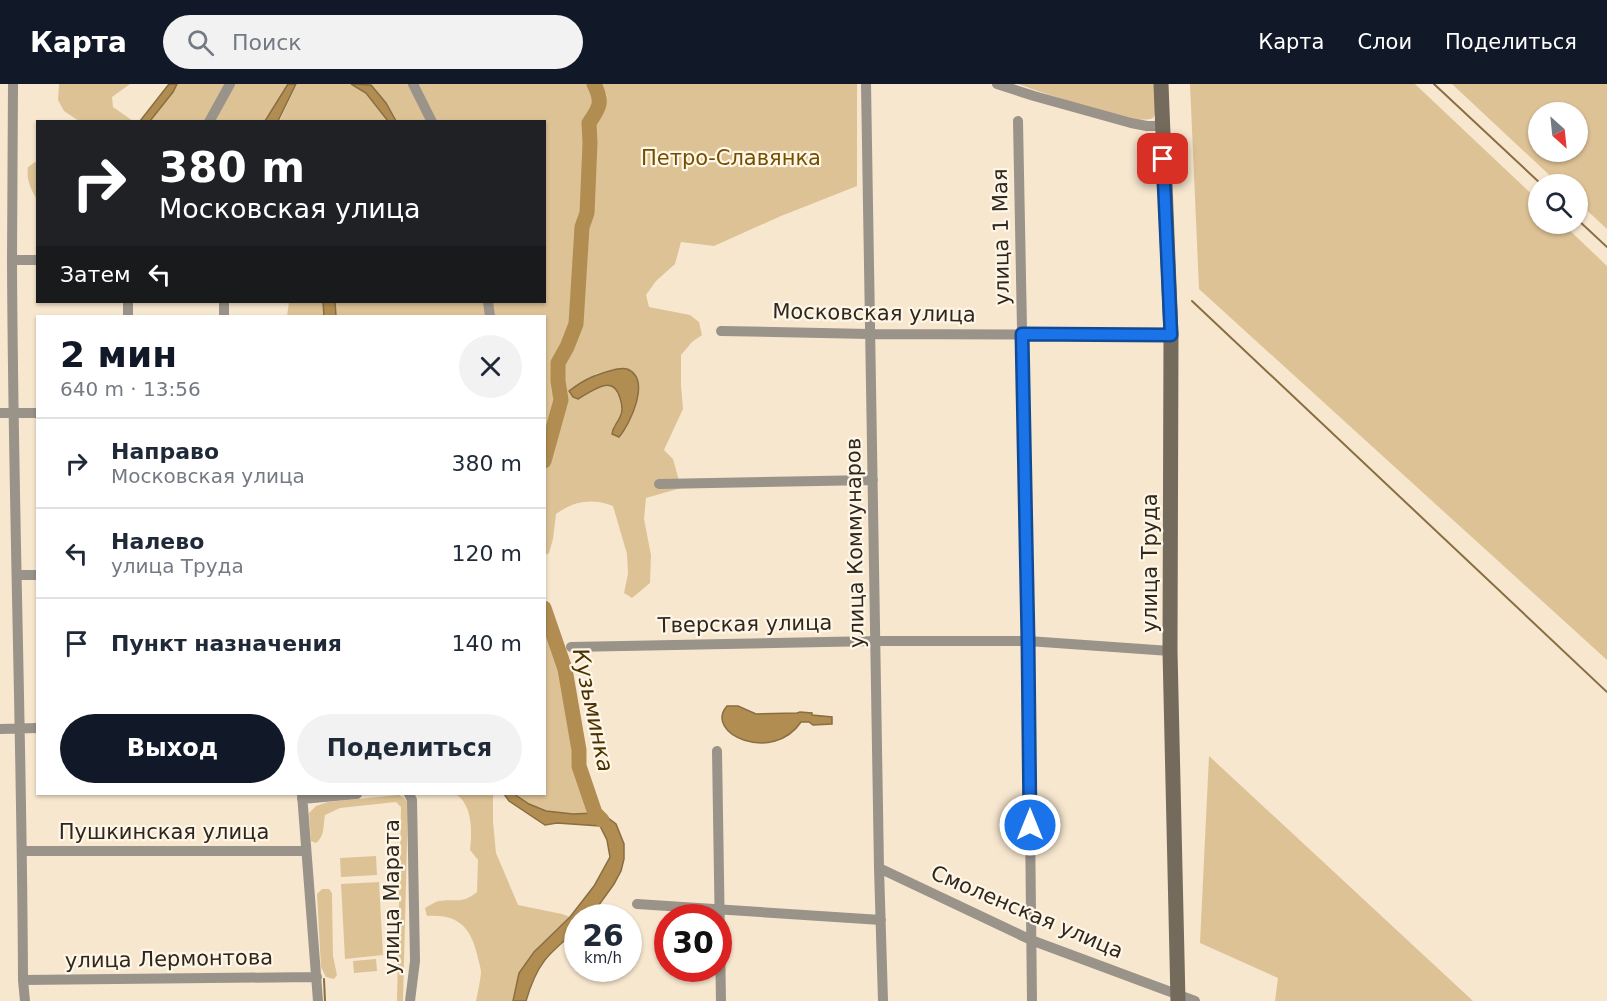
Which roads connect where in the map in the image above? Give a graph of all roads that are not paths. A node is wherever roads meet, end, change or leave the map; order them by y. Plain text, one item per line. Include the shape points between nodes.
1 (13, 84) edge
2 (230, 84) edge
3 (413, 84) edge
4 (866, 84) edge
5 (997, 84) edge
6 (1161, 84) edge
7 (210, 120) edge
8 (431, 120) edge
9 (1018, 121) dead end
10 (1162, 126) junction
11 (12, 260) junction
12 (36, 261) edge
13 (721, 331) dead end
14 (869, 334) junction
15 (1022, 334) junction
16 (1171, 335) junction
17 (0, 413) edge
18 (14, 413) junction
19 (36, 413) edge
20 (873, 480) junction
21 (659, 484) dead end
22 (18, 575) junction
23 (36, 575) edge
24 (876, 640) junction
25 (1028, 641) junction
26 (571, 646) dead end
27 (1170, 651) junction
28 (36, 728) edge
29 (0, 729) edge
30 (20, 729) junction
31 (717, 751) dead end
32 (330, 795) edge
33 (410, 795) edge
34 (302, 796) edge
35 (22, 851) junction
36 (306, 851) junction
37 (879, 868) junction
38 (719, 904) edge
39 (732, 910) edge
40 (881, 920) junction
41 (1031, 940) junction
42 (316, 977) junction
43 (23, 980) junction
44 (721, 982) edge
45 (1178, 998) edge
46 (25, 1001) edge
47 (318, 1001) edge
48 (410, 1001) edge
49 (721, 1001) edge
50 (883, 1001) edge
51 (1032, 1001) edge
52 (1194, 1001) edge

1 - 11 street
2 - 7 street
3 - 8 street
4 - 14 street, улица Коммунаров
5 - 10 street via 1131,123
6 - 10 street, улица Труда
9 - 15 street, улица 1 Мая
10 - 16 street, улица Труда
11 - 12 street
11 - 18 street
13 - 14 street, Московская улица
14 - 15 street, Московская улица
14 - 20 street, улица Коммунаров
15 - 16 street, Московская улица
15 - 25 street, улица 1 Мая
16 - 27 street, улица Труда
17 - 18 street
18 - 19 street
18 - 22 street
20 - 21 street
20 - 24 street, улица Коммунаров
22 - 23 street
22 - 30 street
24 - 25 street, Тверская улица
24 - 26 street, Тверская улица
24 - 37 street, улица Коммунаров
25 - 27 street, Тверская улица
25 - 41 street, улица 1 Мая
27 - 45 street, улица Труда
28 - 30 street
29 - 30 street
30 - 35 street
31 - 38 street
32 - 34 street
33 - 48 street, улица Марата via 415,961
34 - 36 street
35 - 36 street, Пушкинская улица
35 - 43 street
36 - 42 street
37 - 40 street, улица Коммунаров
37 - 41 street, Смоленская улица
39 - 40 street
40 - 50 street, улица Коммунаров
41 - 45 street, Смоленская улица
41 - 51 street, улица 1 Мая
42 - 43 street, улица Лермонтова
42 - 47 street
43 - 46 street
44 - 49 street
45 - 52 street, Смоленская улица

